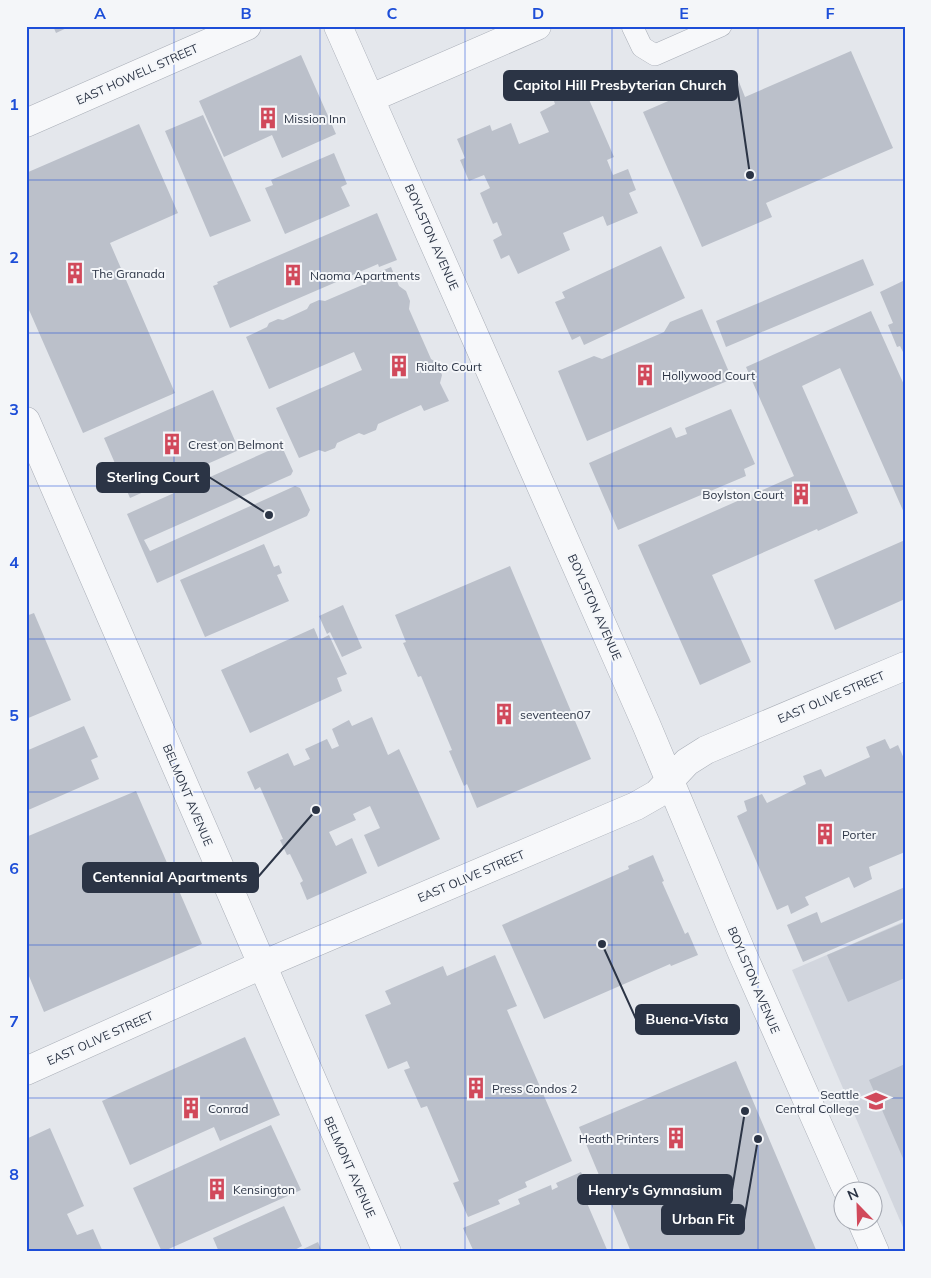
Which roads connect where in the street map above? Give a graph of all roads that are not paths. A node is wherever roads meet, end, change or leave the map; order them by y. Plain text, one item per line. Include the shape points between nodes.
1 (247, 26) edge
2 (338, 26) edge
3 (537, 26) edge
4 (632, 26) edge
5 (721, 26) edge
6 (371, 98) junction
7 (26, 123) edge
8 (26, 421) edge
9 (905, 666) edge
10 (670, 780) junction
11 (262, 965) junction
12 (26, 1071) edge
13 (844, 1180) edge
14 (865, 1230) edge
15 (387, 1252) edge
16 (875, 1252) edge

1 - 7 street, EAST HOWELL STREET
2 - 6 street, BOYLSTON AVENUE
3 - 6 street
4 - 5 lane via 642,47 655,54
6 - 10 street, BOYLSTON AVENUE
8 - 11 street, BELMONT AVENUE
9 - 10 street, EAST OLIVE STREET via 706,750 687,762
10 - 11 street, EAST OLIVE STREET via 657,794 636,806
10 - 13 street, BOYLSTON AVENUE via 742,953
11 - 12 street, EAST OLIVE STREET
11 - 15 street, BELMONT AVENUE
14 - 16 street

